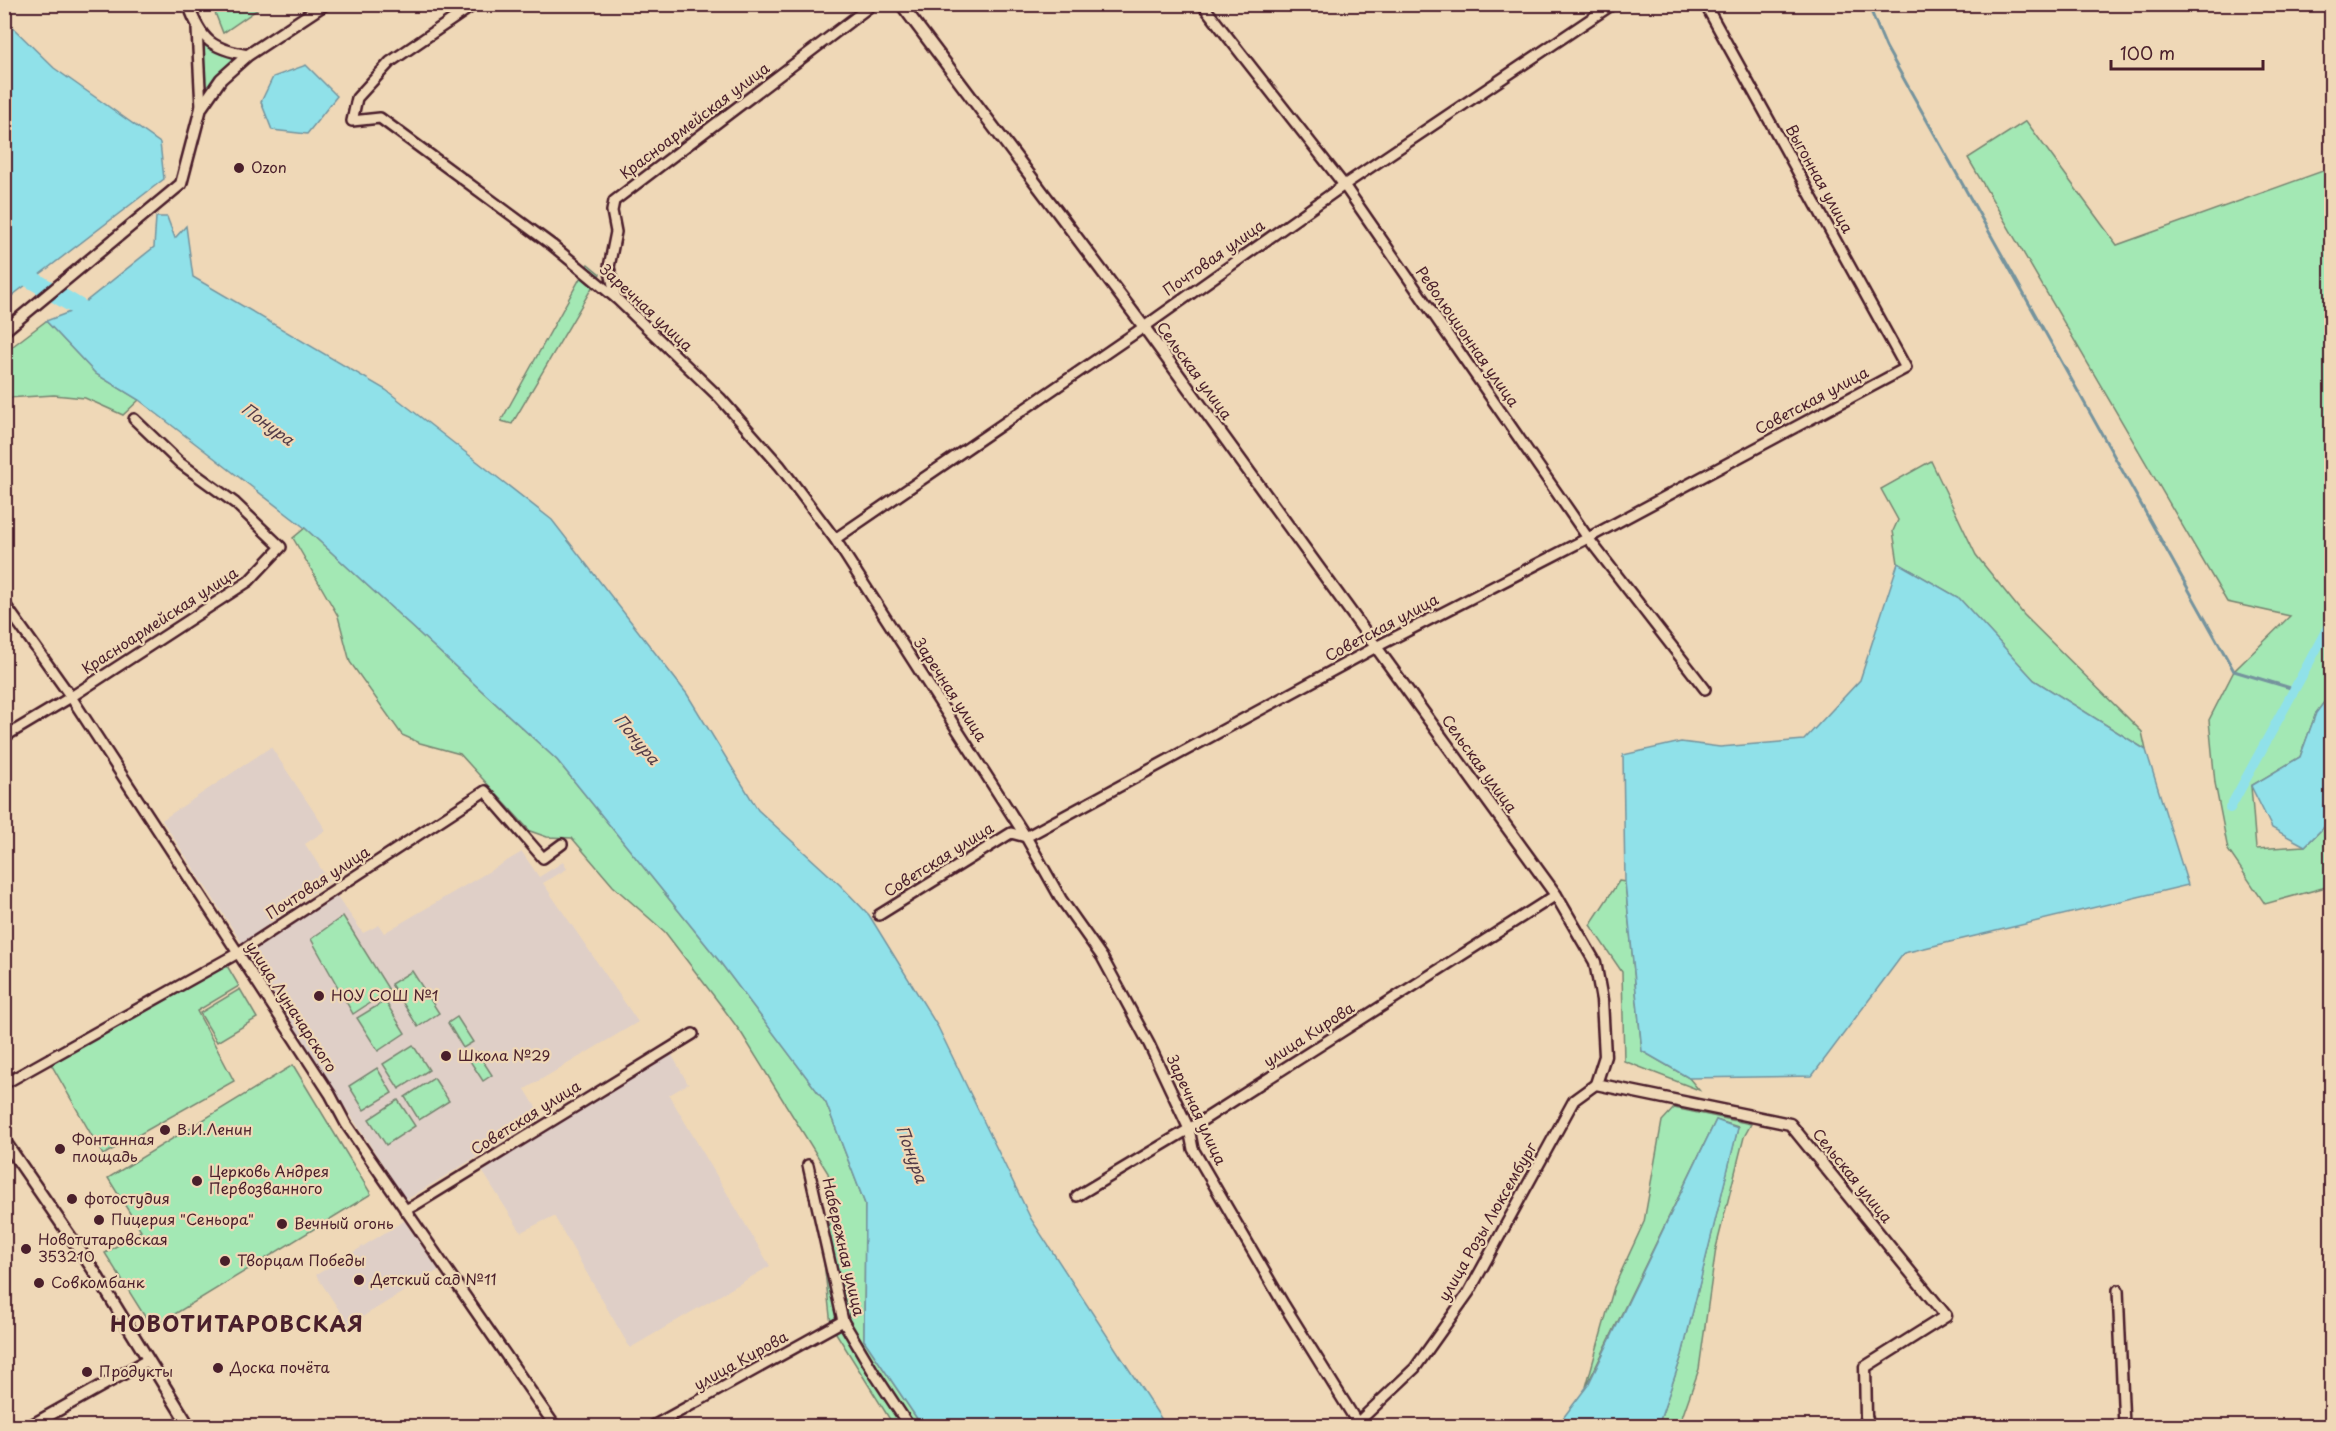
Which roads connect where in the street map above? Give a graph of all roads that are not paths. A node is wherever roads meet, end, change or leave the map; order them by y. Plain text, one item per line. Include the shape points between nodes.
1 (188, 4) edge
2 (325, 4) edge
3 (475, 4) edge
4 (873, 4) edge
5 (901, 4) edge
6 (1202, 4) edge
7 (1613, 4) edge
8 (1705, 4) edge
9 (197, 29) junction
10 (248, 55) junction
11 (201, 108) junction
12 (1344, 185) junction
13 (616, 298) junction
14 (1144, 327) junction
15 (4, 331) edge
16 (1906, 368) joint
17 (134, 419) dead end
18 (1588, 538) junction
19 (835, 539) junction
20 (4, 603) edge
21 (1377, 647) junction
22 (1705, 689) dead end
23 (71, 698) junction
24 (4, 737) edge
25 (1026, 837) junction
26 (562, 844) dead end
27 (1556, 895) junction
28 (879, 915) dead end
29 (238, 953) junction
30 (693, 1034) dead end
31 (4, 1084) edge
32 (1596, 1084) junction
33 (1189, 1129) junction
34 (4, 1140) edge
35 (808, 1165) dead end
36 (1077, 1196) dead end
37 (405, 1210) junction
38 (2118, 1290) dead end
39 (843, 1321) junction
40 (148, 1360) junction
41 (1356, 1425) edge
42 (30, 1426) edge
43 (189, 1426) edge
44 (555, 1426) edge
45 (652, 1426) edge
46 (909, 1426) edge
47 (1869, 1426) edge
48 (2124, 1426) edge

1 - 9 street
2 - 10 street
3 - 13 street, Заречная улица via 390,62 357,98 352,121 380,118 552,244
4 - 13 street, Красноармейская улица via 614,201 616,232 609,267
5 - 14 street, Сельская улица
6 - 12 street, Революционная улица
7 - 12 street, Почтовая улица
8 - 16 street, Выгонная улица
9 - 10 street via 222,51
9 - 11 street
10 - 11 street via 221,80
11 - 15 street via 181,184
12 - 14 street, Почтовая улица
12 - 18 street, Революционная улица
13 - 19 street, Заречная улица via 720,398 780,466
14 - 19 street, Почтовая улица
14 - 21 street, Сельская улица
16 - 18 street, Советская улица
17 - 23 street, Красноармейская улица via 180,463 236,503 281,548 249,581
18 - 21 street, Советская улица
18 - 22 street, Революционная улица
19 - 25 street, Заречная улица
20 - 23 street, улица Луначарского
21 - 25 street, Советская улица
21 - 27 street, Сельская улица
23 - 24 street, Красноармейская улица
23 - 29 street, улица Луначарского
25 - 28 street, Советская улица via 1011,833
25 - 33 street, Заречная улица via 1061,899 1102,957
26 - 29 street, Почтовая улица via 543,858 485,791
27 - 32 street, Сельская улица via 1595,962 1605,1056
27 - 33 street, улица Кирова
29 - 31 street, Почтовая улица
29 - 37 street, улица Луначарского
30 - 37 street, Советская улица
32 - 41 street, улица Розы Люксембург via 1574,1100 1469,1292 1415,1368
32 - 47 street, Сельская улица via 1790,1124 1946,1316 1865,1367
33 - 36 street, улица Кирова
33 - 41 street, Заречная улица via 1193,1149
34 - 40 street via 94,1271
35 - 39 street, Набережная улица
37 - 44 street, улица Луначарского
38 - 48 street
39 - 45 street, улица Кирова
39 - 46 street, Набережная улица
40 - 42 street
40 - 43 street

